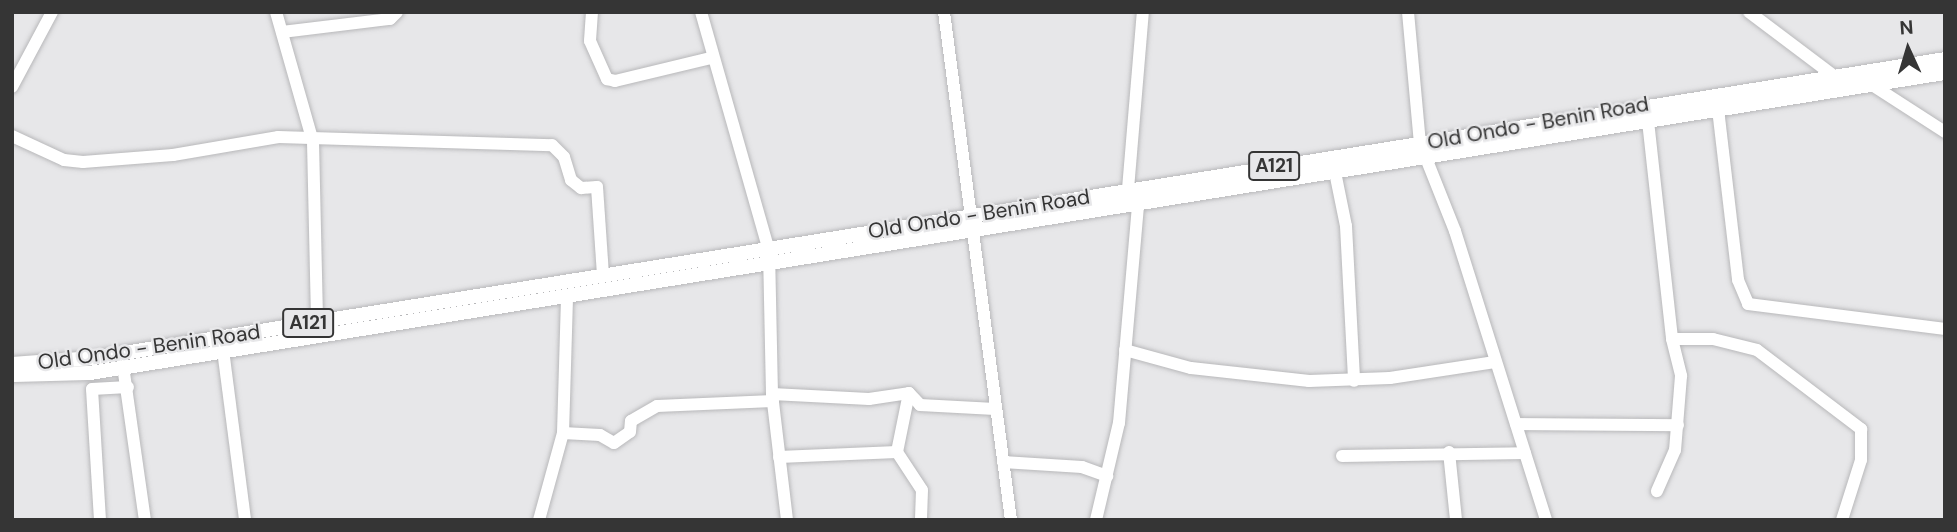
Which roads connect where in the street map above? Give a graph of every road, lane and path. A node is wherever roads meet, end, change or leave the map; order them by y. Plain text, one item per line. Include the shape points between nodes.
1 (52, 12) edge
2 (276, 12) edge
3 (397, 12) edge
4 (592, 12) edge
5 (701, 12) edge
6 (944, 12) edge
7 (1143, 12) edge
8 (1408, 12) edge
9 (1749, 12) edge
10 (282, 32) junction
11 (711, 58) junction
12 (1945, 59) edge
13 (1857, 72) junction
14 (1945, 73) edge
15 (1834, 76) junction
16 (1870, 84) junction
17 (12, 87) edge
18 (1718, 109) junction
19 (1648, 121) junction
20 (1945, 132) edge
21 (12, 136) edge
22 (313, 142) junction
23 (1420, 143) junction
24 (1429, 157) junction
25 (1335, 172) junction
26 (1128, 189) junction
27 (1138, 205) junction
28 (971, 214) junction
29 (975, 232) junction
30 (769, 257) junction
31 (603, 275) junction
32 (567, 296) junction
33 (317, 322) junction
34 (334, 325) junction
35 (1945, 329) edge
36 (1672, 339) junction
37 (223, 350) junction
38 (1125, 350) junction
39 (1495, 362) junction
40 (12, 364) edge
41 (123, 366) junction
42 (12, 375) edge
43 (1354, 381) junction
44 (128, 387) junction
45 (909, 393) junction
46 (772, 397) junction
47 (995, 410) junction
48 (1516, 424) junction
49 (1678, 425) junction
50 (563, 433) junction
51 (897, 452) junction
52 (1449, 452) junction
53 (1525, 453) junction
54 (1342, 456) dead end
55 (779, 457) junction
56 (1003, 462) junction
57 (1107, 476) junction
58 (1657, 491) dead end
59 (100, 520) edge
60 (145, 520) edge
61 (244, 520) edge
62 (539, 520) edge
63 (787, 520) edge
64 (921, 520) edge
65 (1011, 520) edge
66 (1096, 520) edge
67 (1456, 520) edge
68 (1546, 520) edge
69 (1842, 520) edge

1 - 17 street
2 - 10 street
3 - 10 street via 390,19
4 - 11 street via 590,41 607,79 615,81
5 - 11 street
6 - 28 street
7 - 26 street
8 - 23 street
9 - 15 street
10 - 22 street
11 - 30 street via 741,143
12 - 13 main road, Old Ondo - Benin Road / A121
13 - 15 main road, Old Ondo - Benin Road / A121
13 - 16 street
14 - 16 main road, Old Ondo - Benin Road / A121
15 - 23 main road, Old Ondo - Benin Road / A121
16 - 18 main road, Old Ondo - Benin Road / A121
16 - 20 street
18 - 19 main road, Old Ondo - Benin Road / A121
18 - 35 street via 1738,280 1748,304
19 - 24 main road, Old Ondo - Benin Road / A121
19 - 36 street
21 - 22 street via 64,160 83,162 173,155 278,137
22 - 31 street via 521,141 552,145 564,157 571,180 581,188 597,187
22 - 33 street
23 - 24 street
23 - 26 main road, Old Ondo - Benin Road / A121
24 - 25 main road, Old Ondo - Benin Road / A121
24 - 39 street
25 - 27 main road, Old Ondo - Benin Road / A121
25 - 43 street via 1349,253 1346,292
26 - 28 main road, Old Ondo - Benin Road / A121
27 - 29 main road, Old Ondo - Benin Road / A121
27 - 38 street
28 - 29 street
28 - 30 main road, Old Ondo - Benin Road / A121
29 - 30 main road, Old Ondo - Benin Road / A121
29 - 47 street
30 - 31 main road, Old Ondo - Benin Road / A121
30 - 32 main road, Old Ondo - Benin Road / A121
30 - 46 street
31 - 34 main road, Old Ondo - Benin Road / A121
32 - 34 main road, Old Ondo - Benin Road / A121
32 - 50 street
33 - 34 main road, Old Ondo - Benin Road / A121
33 - 40 main road, Old Ondo - Benin Road / A121 via 93,358
34 - 37 main road, Old Ondo - Benin Road / A121
36 - 49 street via 1681,376
36 - 69 street via 1713,339 1756,350 1861,429 1858,473
37 - 41 main road, Old Ondo - Benin Road / A121
37 - 61 street
38 - 43 street via 1227,373
38 - 57 street
39 - 43 street
39 - 48 street
41 - 42 main road, Old Ondo - Benin Road / A121
41 - 44 street
44 - 59 street via 92,388
44 - 60 street
45 - 46 street via 869,399
45 - 47 street via 920,405
45 - 51 street
46 - 50 street via 645,412 631,421 624,440 614,443 600,435
46 - 55 street
47 - 56 street
48 - 49 street
48 - 53 street
49 - 58 street via 1675,450
50 - 62 street
51 - 55 street
51 - 64 street via 922,490
52 - 53 street
52 - 54 street
52 - 67 street
53 - 68 street
55 - 63 street
56 - 57 street via 1082,467
56 - 65 street
57 - 66 street

